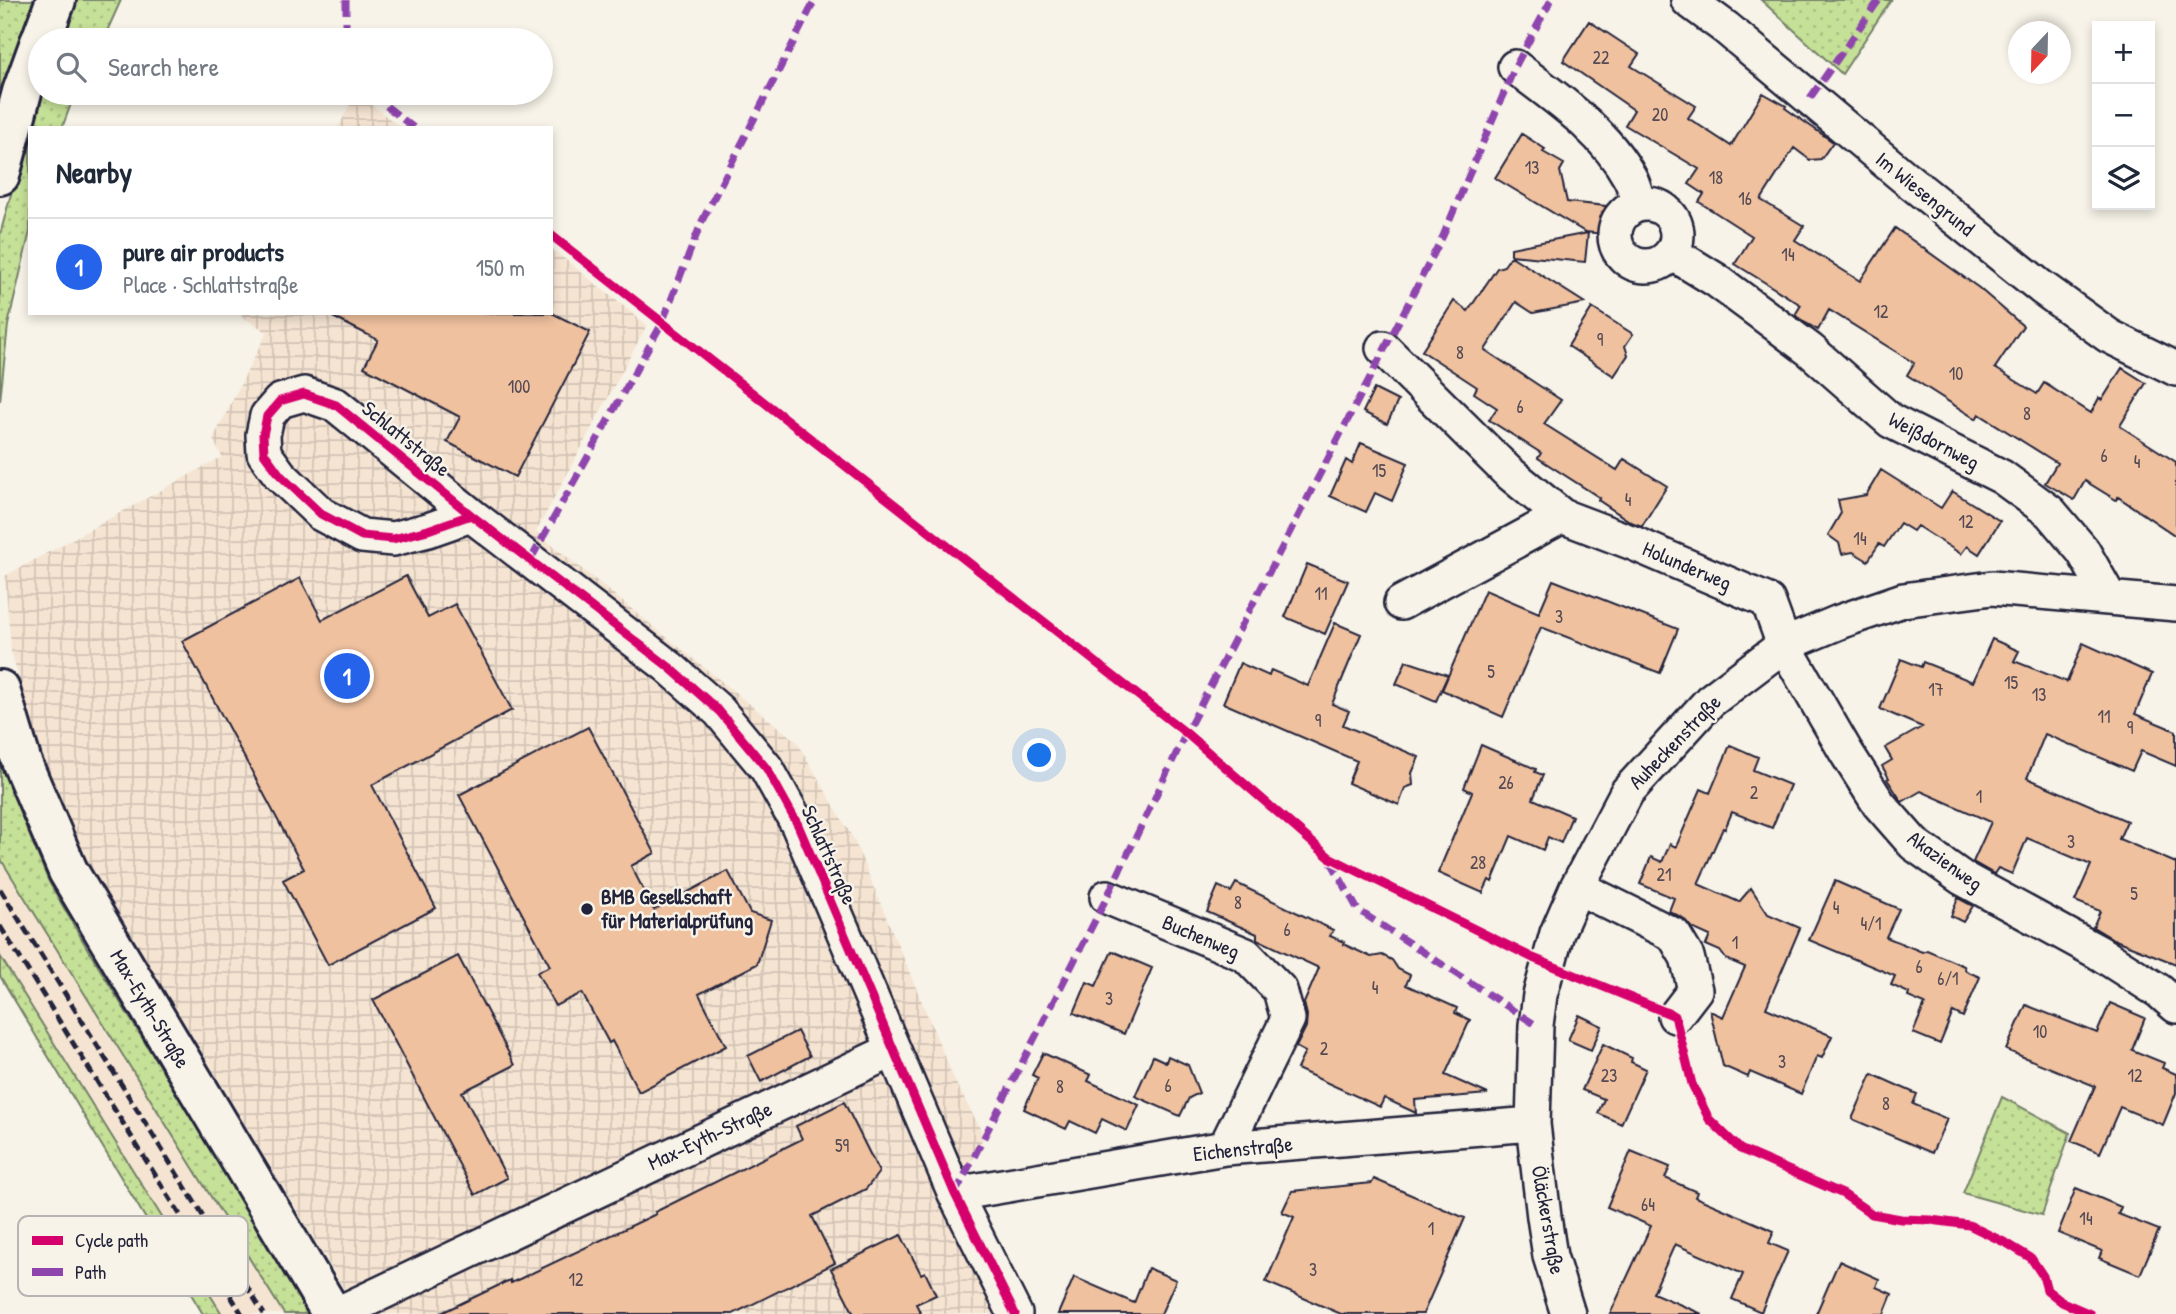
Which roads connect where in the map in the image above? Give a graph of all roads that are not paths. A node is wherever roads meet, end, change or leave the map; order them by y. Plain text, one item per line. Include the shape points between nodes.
1 (56, 0) edge
2 (1688, 0) edge
3 (46, 28) edge
4 (1515, 67) dead end
5 (28, 76) edge
6 (0, 175) edge
7 (1639, 204) junction
8 (1672, 253) junction
9 (1383, 348) dead end
10 (2176, 369) edge
11 (471, 514) junction
12 (1562, 516) junction
13 (2109, 597) junction
14 (1402, 603) dead end
15 (2176, 604) edge
16 (1784, 646) junction
17 (0, 690) edge
18 (1577, 887) junction
19 (1107, 897) dead end
20 (2176, 1006) edge
21 (1675, 1016) dead end
22 (893, 1051) junction
23 (1534, 1124) junction
24 (1225, 1148) junction
25 (955, 1194) junction
26 (332, 1314) edge
27 (337, 1314) edge
28 (1015, 1314) edge
29 (1568, 1314) edge

1 - 3 street
2 - 10 street, Im Wiesengrund via 2041,287 2109,336
4 - 7 street via 1604,142 1630,178
5 - 6 street
7 - 8 street via 1652,204 1672,217 1677,241
7 - 8 street via 1628,209 1614,229 1619,252 1640,266 1652,266
8 - 13 street, Weißdornweg via 1779,327 1891,421 2002,477 2050,512 2084,551
9 - 12 street, Holunderweg via 1507,471
11 - 11 street, Schlattstraße via 336,405 304,394 280,401 267,416 264,453 280,475 321,514 362,536 393,538
11 - 22 street, Schlattstraße via 669,667 719,711 767,769 798,825
12 - 14 street
12 - 16 street, Holunderweg via 1768,601
13 - 15 street, Auheckenstraße
13 - 16 street, Auheckenstraße via 1992,588 1903,600
16 - 18 street, Auheckenstraße via 1710,701 1627,792
16 - 20 street, Akazienweg via 1879,804 1914,844 1962,878 2098,952
17 - 26 street, Max-Eyth-Straße via 22,763 68,871
18 - 21 street via 1674,934 1695,990
18 - 23 street, Auheckenstraße via 1557,933 1540,995
19 - 24 street, Buchenweg via 1246,956 1280,990 1288,1019
22 - 25 street, Schlattstraße
22 - 27 street, Max-Eyth-Straße
23 - 24 street, Eichenstraße
23 - 29 street, Öläckerstraße via 1550,1256
24 - 25 street, Eichenstraße
25 - 28 street, Schlattstraße

